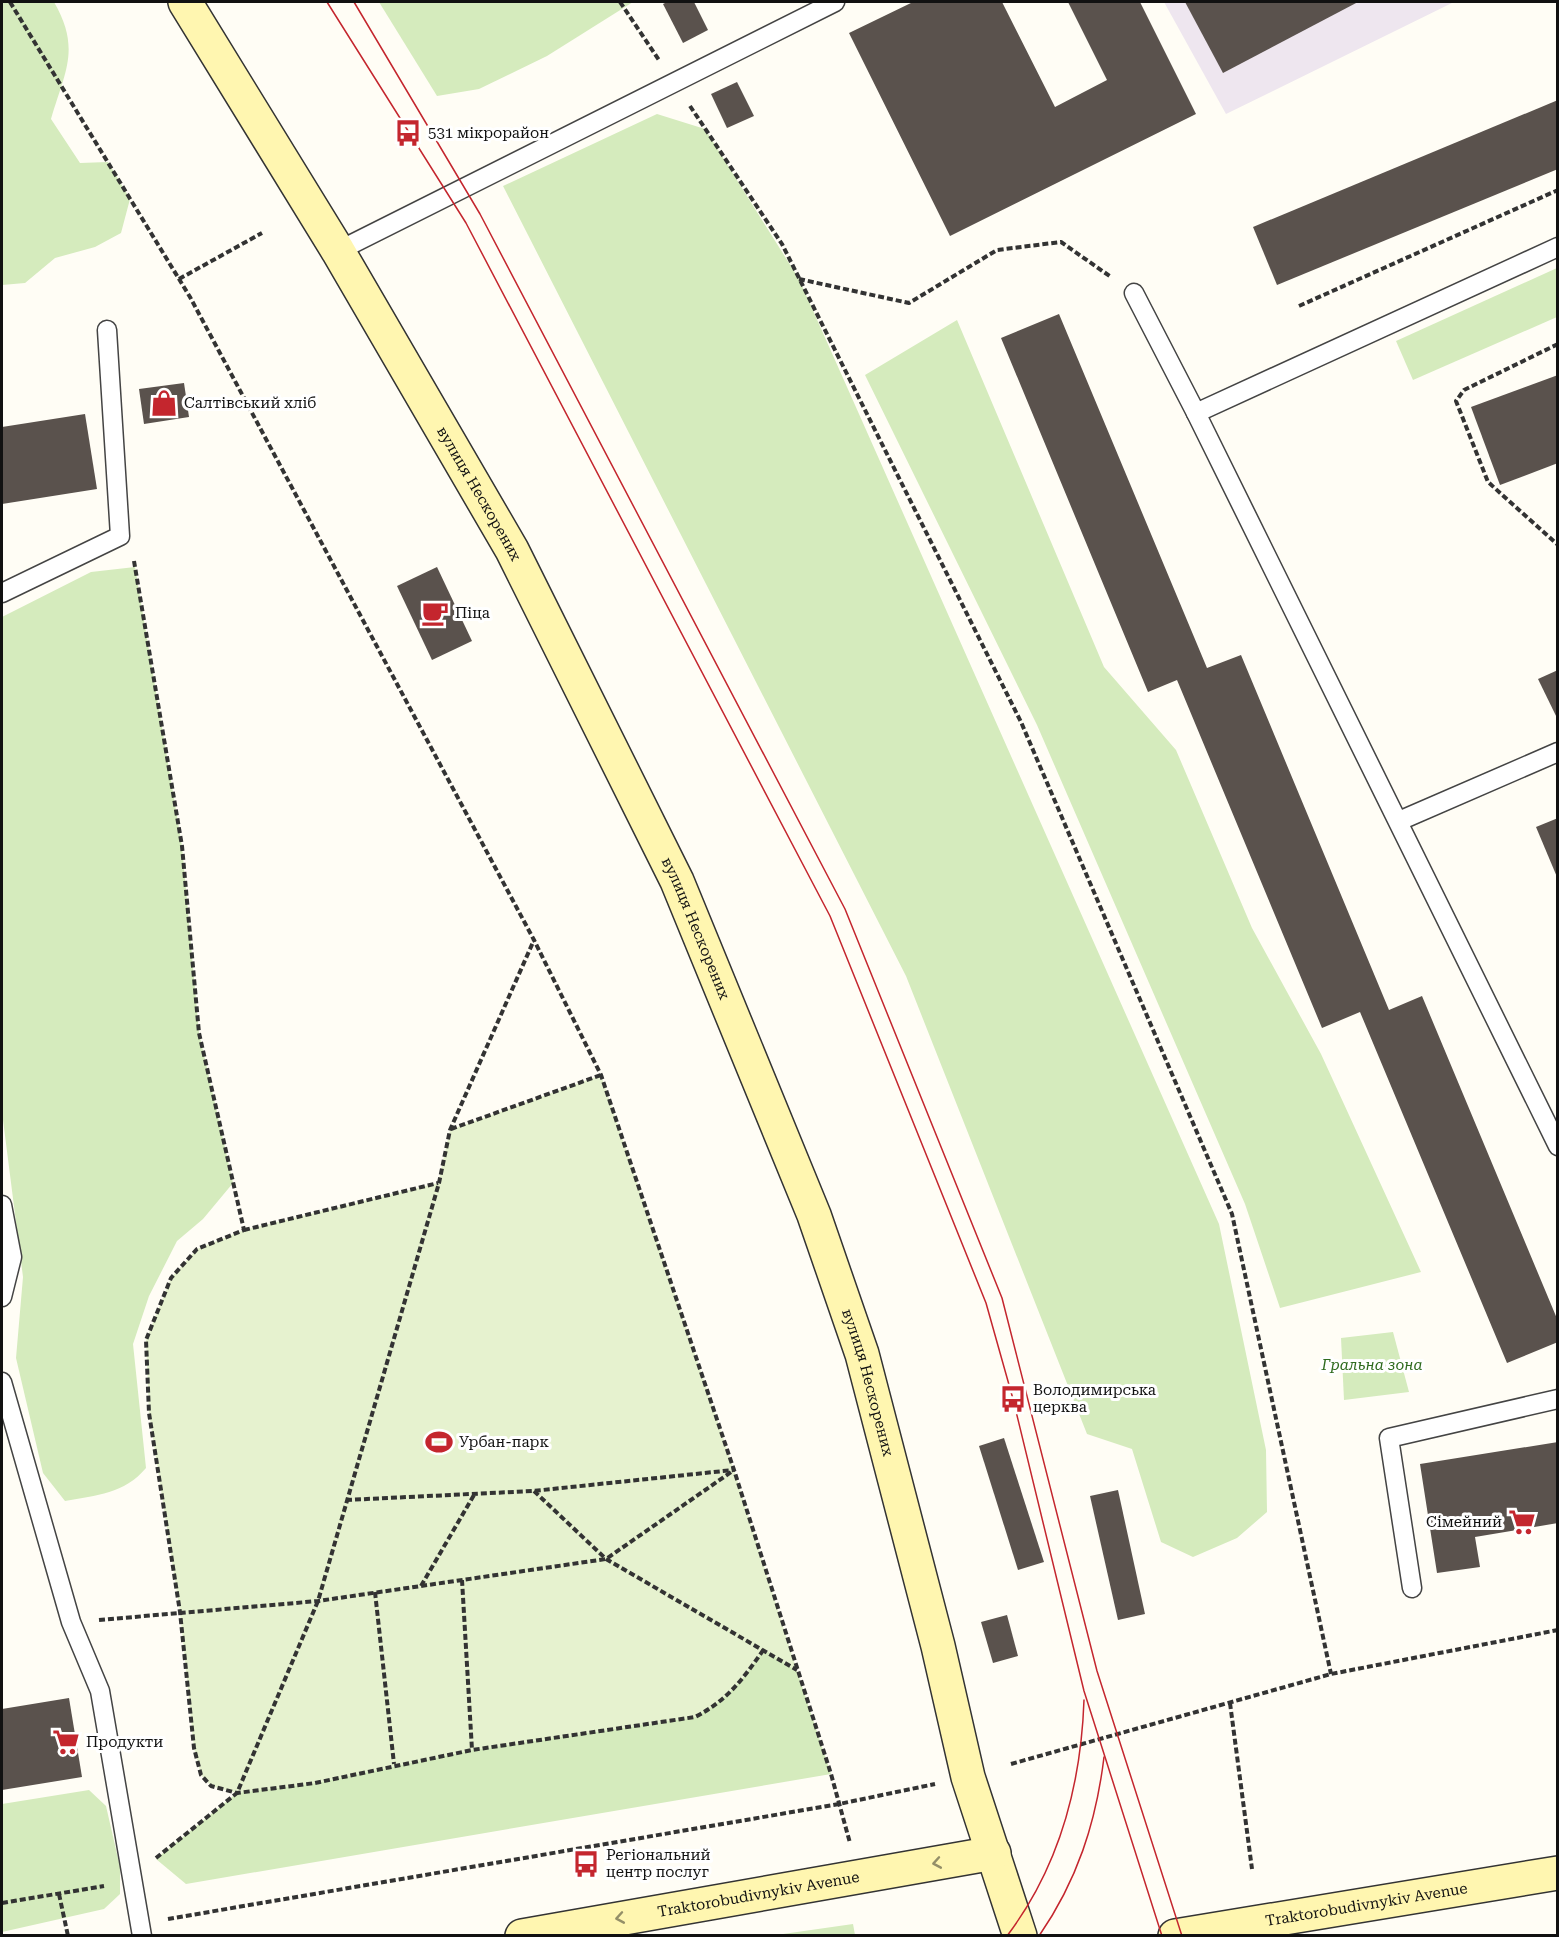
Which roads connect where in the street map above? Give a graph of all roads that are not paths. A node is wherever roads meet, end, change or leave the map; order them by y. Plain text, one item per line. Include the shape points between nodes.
1 (185, 2) edge
2 (835, 2) edge
3 (1557, 248) edge
4 (338, 251) junction
5 (1134, 293) road end
6 (107, 330) dead end
7 (1196, 413) junction
8 (2, 593) edge
9 (1557, 752) edge
10 (1399, 821) junction
11 (1556, 1138) edge
12 (2, 1205) edge
13 (2, 1297) edge
14 (2, 1382) edge
15 (1557, 1399) edge
16 (1412, 1588) dead end
17 (994, 1853) junction
18 (1557, 1873) edge
19 (140, 1930) edge
20 (522, 1935) edge
21 (1020, 1935) edge
22 (1175, 1935) edge

1 - 4 main road, вулиця Нескорених
2 - 4 lane
3 - 7 lane
4 - 17 main road, вулиця Нескорених via 512,550 677,881 814,1215 862,1354 968,1777
5 - 7 lane
6 - 8 lane via 120,537
7 - 10 lane
9 - 10 lane
10 - 11 lane
12 - 13 lane via 12,1257
14 - 19 lane via 71,1622 100,1691
15 - 16 lane via 1389,1438
17 -> 20 main road, Traktorobudivnykiv Avenue
17 - 21 main road, вулиця Нескорених
18 - 22 main road, Traktorobudivnykiv Avenue

